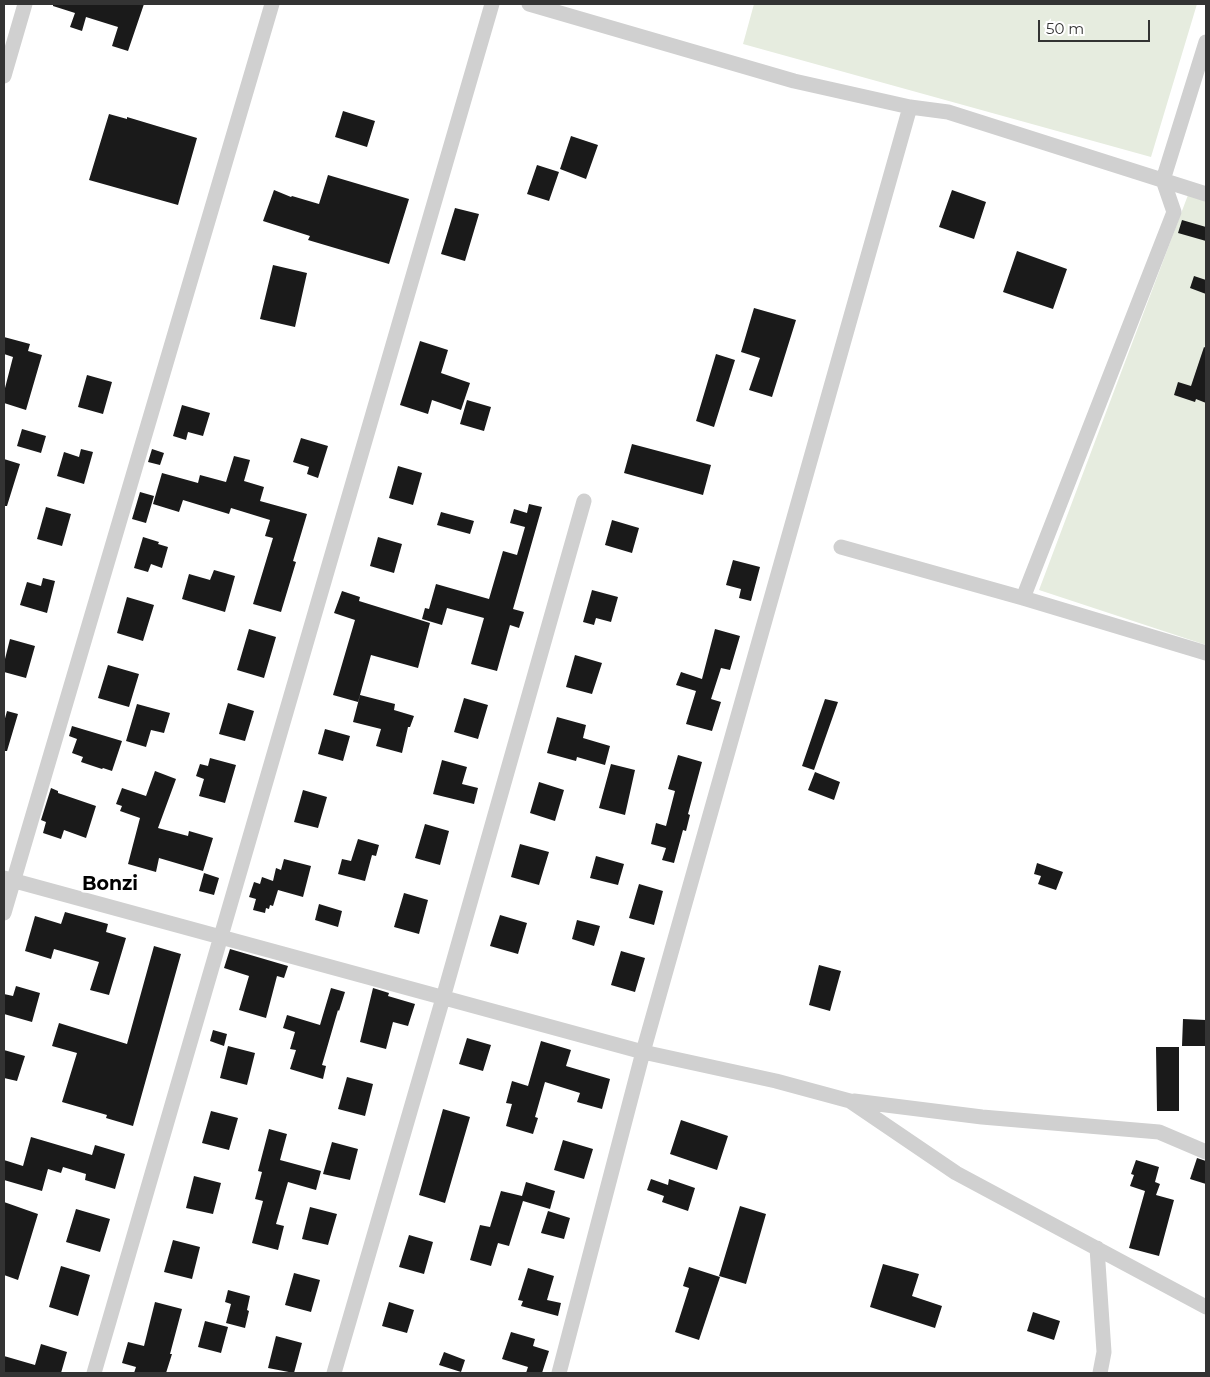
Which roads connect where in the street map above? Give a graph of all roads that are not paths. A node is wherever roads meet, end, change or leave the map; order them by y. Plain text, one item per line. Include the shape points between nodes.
1 (25, 4) edge
2 (272, 4) edge
3 (492, 4) edge
4 (530, 4) edge
5 (1206, 42) edge
6 (4, 76) edge
7 (910, 107) junction
8 (1163, 180) junction
9 (1206, 194) edge
10 (584, 501) dead end
11 (841, 547) dead end
12 (1023, 598) junction
13 (1206, 653) edge
14 (9, 879) edge
15 (4, 913) edge
16 (221, 937) junction
17 (443, 998) junction
18 (643, 1052) junction
19 (850, 1101) junction
20 (1206, 1152) edge
21 (1096, 1248) junction
22 (1206, 1307) edge
23 (94, 1373) edge
24 (334, 1373) edge
25 (559, 1373) edge
26 (1100, 1373) edge

1 - 6 street
2 - 14 street
3 - 16 street
4 - 7 street via 794,81
5 - 8 street
7 - 8 street via 948,112
7 - 18 street
8 - 9 street
8 - 12 street via 1174,212
10 - 17 street
11 - 12 street
12 - 13 street
14 - 15 street
14 - 16 street
16 - 17 street
16 - 23 street
17 - 18 street
17 - 24 street
18 - 19 street
18 - 25 street
19 - 20 street via 982,1117 1159,1132
19 - 21 street via 956,1173
21 - 22 street
21 - 26 street via 1104,1352

